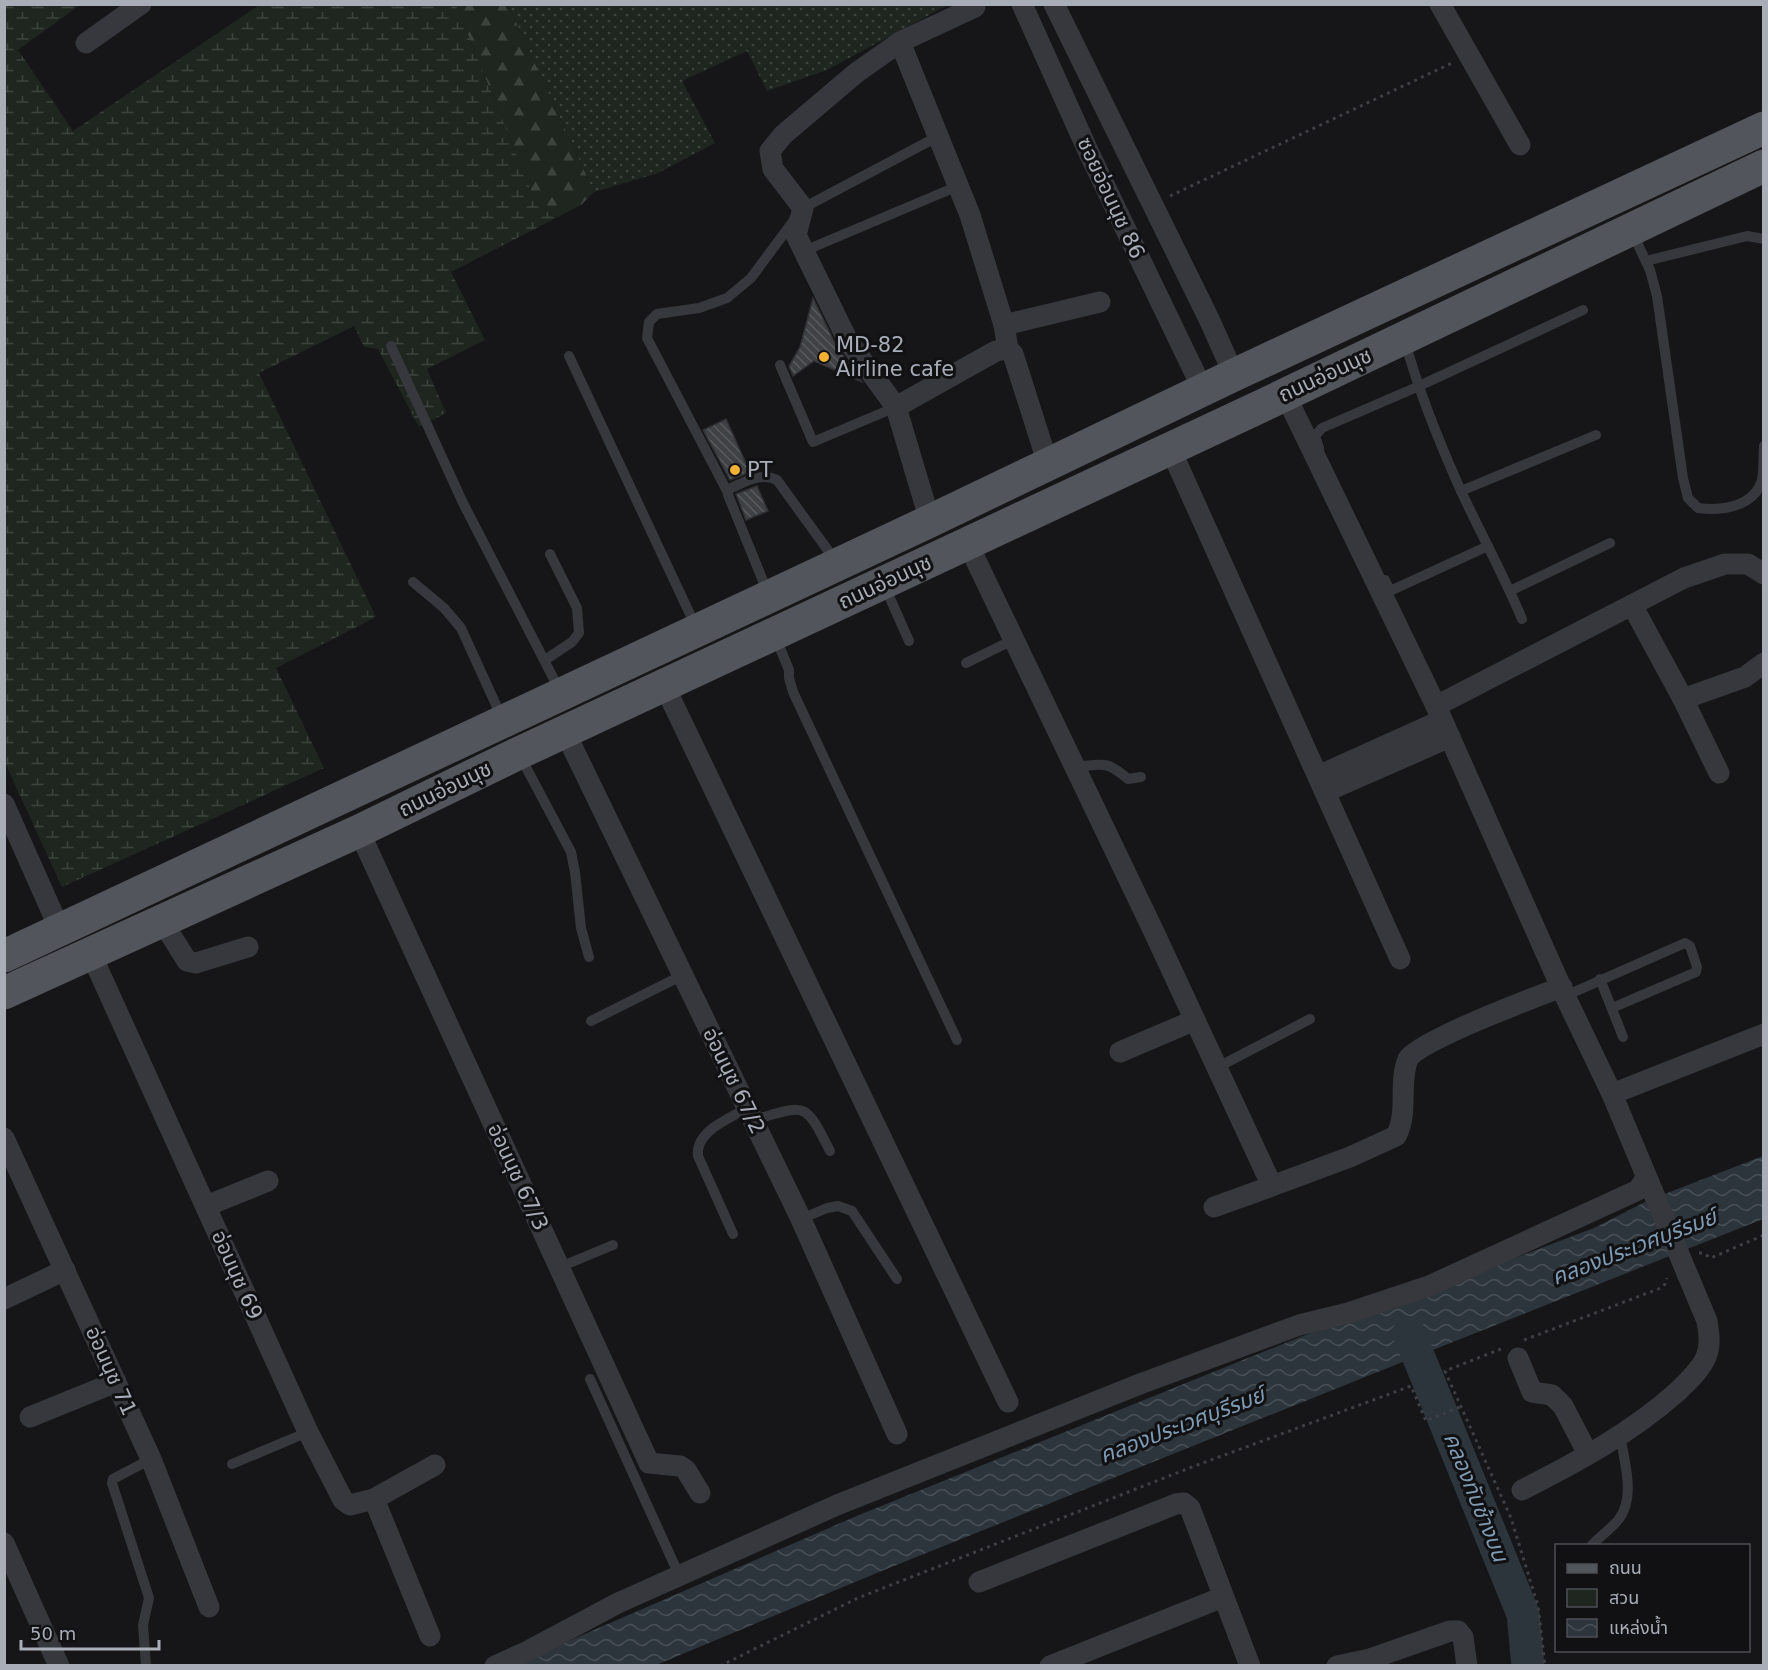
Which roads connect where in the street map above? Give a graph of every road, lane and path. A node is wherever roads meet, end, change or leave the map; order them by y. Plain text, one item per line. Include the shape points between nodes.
1 (141, 4) edge
2 (1022, 4) edge
3 (1054, 4) edge
4 (1440, 4) edge
5 (975, 7) dead end
6 (900, 42) junction
7 (86, 43) dead end
8 (1470, 55) junction
9 (1764, 128) edge
10 (937, 137) junction
11 (1520, 145) dead end
12 (1764, 166) edge
13 (958, 186) junction
14 (1165, 198) dead end
15 (803, 208) junction
16 (1631, 229) junction
17 (1764, 238) edge
18 (804, 251) junction
19 (1646, 261) junction
20 (1100, 302) dead end
21 (1583, 310) dead end
22 (1004, 326) junction
23 (1404, 338) junction
24 (391, 346) dead end
25 (1008, 349) junction
26 (569, 356) dead end
27 (780, 365) dead end
28 (1234, 375) junction
29 (1417, 387) junction
30 (1203, 390) junction
31 (1285, 394) junction
32 (896, 407) junction
33 (1252, 410) junction
34 (1221, 424) junction
35 (1596, 435) dead end
36 (1764, 446) edge
37 (1170, 448) junction
38 (1048, 464) junction
39 (728, 491) junction
40 (1461, 491) junction
41 (930, 521) junction
42 (1610, 543) dead end
43 (968, 544) junction
44 (1488, 546) junction
45 (550, 554) dead end
46 (838, 565) junction
47 (1764, 574) edge
48 (413, 582) dead end
49 (883, 584) junction
50 (1510, 591) junction
51 (769, 596) junction
52 (1632, 604) junction
53 (1522, 619) dead end
54 (697, 630) junction
55 (773, 633) junction
56 (1015, 639) junction
57 (909, 641) dead end
58 (545, 660) junction
59 (966, 663) dead end
60 (1764, 663) edge
61 (664, 685) junction
62 (562, 694) junction
63 (1683, 699) junction
64 (504, 721) junction
65 (1443, 721) junction
66 (565, 732) junction
67 (519, 753) junction
68 (1076, 767) junction
69 (1719, 773) dead end
70 (1141, 777) dead end
71 (1322, 784) junction
72 (4, 804) edge
73 (359, 831) junction
74 (162, 921) junction
75 (60, 930) junction
76 (248, 947) dead end
77 (91, 954) junction
78 (4, 956) edge
79 (589, 957) dead end
80 (1400, 959) dead end
81 (683, 975) junction
82 (1600, 979) junction
83 (1563, 991) junction
84 (4, 993) edge
85 (1612, 1008) junction
86 (1310, 1019) dead end
87 (1195, 1020) junction
88 (591, 1021) dead end
89 (1764, 1034) edge
90 (1623, 1037) dead end
91 (957, 1040) dead end
92 (1120, 1052) dead end
93 (1218, 1067) junction
94 (1612, 1094) junction
95 (750, 1114) junction
96 (4, 1138) edge
97 (831, 1151) dead end
98 (268, 1181) dead end
99 (1648, 1182) junction
100 (1272, 1186) junction
101 (206, 1206) junction
102 (1214, 1207) dead end
103 (801, 1219) junction
104 (734, 1234) dead end
105 (613, 1245) dead end
106 (560, 1267) junction
107 (65, 1270) junction
108 (897, 1279) dead end
109 (4, 1299) edge
110 (1518, 1358) dead end
111 (590, 1379) dead end
112 (116, 1382) junction
113 (1008, 1402) dead end
114 (1460, 1407) dead end
115 (30, 1417) dead end
116 (308, 1432) junction
117 (897, 1434) dead end
118 (1620, 1434) junction
119 (1588, 1454) junction
120 (151, 1459) junction
121 (232, 1464) dead end
122 (435, 1465) dead end
123 (1522, 1490) dead end
124 (700, 1493) dead end
125 (374, 1498) junction
126 (4, 1543) edge
127 (1591, 1544) edge
128 (679, 1575) junction
129 (979, 1582) dead end
130 (1223, 1597) junction
131 (209, 1607) dead end
132 (430, 1636) dead end
133 (59, 1665) edge
134 (146, 1665) edge
135 (495, 1665) edge
136 (720, 1665) edge
137 (1050, 1665) edge
138 (1250, 1665) edge
139 (1337, 1665) edge
140 (1467, 1665) edge

1 - 7 street
2 - 30 street, ซอยอ่อนนุช 86
3 - 28 street, ซอยอ่อนนุช 86
4 - 8 street
5 - 6 street
6 - 10 street
6 - 15 street via 856,73 783,135 770,151 773,169
8 - 11 street
8 - 14 path
9 - 28 main road, ถนนอ่อนนุช
10 - 13 street
10 - 15 lane
12 - 16 main road, ถนนอ่อนนุช
13 - 18 lane
13 - 22 street
15 - 18 street via 796,235
15 - 39 lane via 751,278 727,298 699,308 657,314 648,322 647,338
16 - 19 lane
16 - 23 main road, ถนนอ่อนนุช
17 - 19 lane via 1747,236
18 - 32 street via 848,341
19 - 36 lane via 1658,296 1688,498 1698,508 1714,510 1744,503 1754,495 1762,479
20 - 22 street
21 - 29 lane
22 - 25 street
23 - 29 lane
23 - 31 main road, ถนนอ่อนนุช
24 - 58 lane via 463,502
25 - 32 street via 996,351
25 - 38 street via 1013,354
26 - 54 lane
27 - 32 lane via 813,442
28 - 30 main road, ถนนอ่อนนุช
28 - 33 main road
29 - 40 lane
29 - 44 lane via 1322,428 1315,435 1316,443 1390,591
30 - 34 main road
30 - 38 main road, ถนนอ่อนนุช
31 - 33 main road, ถนนอ่อนนุช
31 - 65 street
32 - 41 street
33 - 34 main road, ถนนอ่อนนุช
34 - 37 main road, ถนนอ่อนนุช
35 - 40 lane
37 - 43 main road, ถนนอ่อนนุช
37 - 71 street
38 - 41 main road, ถนนอ่อนนุช
39 - 46 lane via 755,477 777,480
39 - 51 lane
40 - 44 lane
41 - 46 main road, ถนนอ่อนนุช
42 - 50 lane
43 - 49 main road, ถนนอ่อนนุช
43 - 56 street
44 - 50 lane
45 - 58 lane via 577,608 579,633
46 - 51 main road, ถนนอ่อนนุช
47 - 52 street via 1748,564 1725,564 1684,578
48 - 64 lane via 461,628
49 - 55 main road, ถนนอ่อนนุช
49 - 57 lane
50 - 53 lane
51 - 54 main road, ถนนอ่อนนุช
52 - 63 street
52 - 65 street
54 - 62 main road, ถนนอ่อนนุช
55 - 61 main road, ถนนอ่อนนุช
55 - 91 lane via 789,670 793,692
56 - 59 lane
56 - 68 street
58 - 62 lane
60 - 63 street via 1745,677
61 - 66 main road, ถนนอ่อนนุช
61 - 113 street
62 - 64 main road, ถนนอ่อนนุช
63 - 69 street
64 - 75 main road, ถนนอ่อนนุช
65 - 71 street
65 - 83 street
66 - 67 main road, ถนนอ่อนนุช
66 - 81 street, อ่อนนุช 67/2
67 - 73 main road, ถนนอ่อนนุช
67 - 79 lane via 571,852
68 - 70 lane via 1112,765 1128,779
68 - 87 street
71 - 80 street
72 - 75 street
73 - 74 main road, ถนนอ่อนนุช
73 - 106 street, อ่อนนุช 67/3
74 - 76 street via 187,961 196,963
74 - 77 main road, ถนนอ่อนนุช
75 - 78 main road, ถนนอ่อนนุช
77 - 84 main road, ถนนอ่อนนุช
77 - 101 street, อ่อนนุช 69
81 - 88 lane
81 - 95 street, อ่อนนุช 67/2
82 - 83 lane
82 - 85 lane
82 - 85 lane via 1685,943 1690,946 1695,972
83 - 94 street
83 - 100 street via 1443,1036 1412,1053 1405,1070 1402,1116 1396,1136
85 - 90 lane
86 - 93 lane
87 - 92 street
87 - 93 street
89 - 94 street
93 - 100 street
94 - 99 street
95 - 97 lane via 803,1110 813,1117
95 - 103 street, อ่อนนุช 67/2
95 - 104 lane via 708,1132 697,1148
96 - 107 street, อ่อนนุช 71
98 - 101 street
99 - 118 street via 1707,1321 1710,1338 1706,1357 1692,1377
99 - 128 street via 1429,1286 1299,1325 1140,1384 837,1505
100 - 102 street
101 - 116 street, อ่อนนุช 69
103 - 108 lane via 838,1206 852,1211
103 - 117 street, อ่อนนุช 67/2
105 - 106 lane
106 - 124 street, อ่อนนุช 67/3 via 649,1463 680,1466
107 - 109 street
107 - 112 street, อ่อนนุช 71
110 - 119 street via 1532,1392 1552,1395 1563,1406
111 - 128 lane
112 - 115 street
112 - 120 street, อ่อนนุช 71
114 - 136 path via 1426,1421 1412,1386 1181,1471 858,1598
116 - 121 lane
116 - 125 street, อ่อนนุช 69 via 343,1500 350,1505
118 - 119 street
118 - 127 lane via 1628,1487 1626,1506 1618,1520
119 - 123 street
120 - 131 street, อ่อนนุช 71
120 - 134 lane via 112,1483 149,1598 143,1625
122 - 125 street, อ่อนนุช 69
125 - 132 street
126 - 133 street
128 - 135 street
129 - 130 street via 1184,1503 1190,1508
130 - 137 street
130 - 138 street
139 - 140 street via 1370,1659 1458,1631 1463,1637

